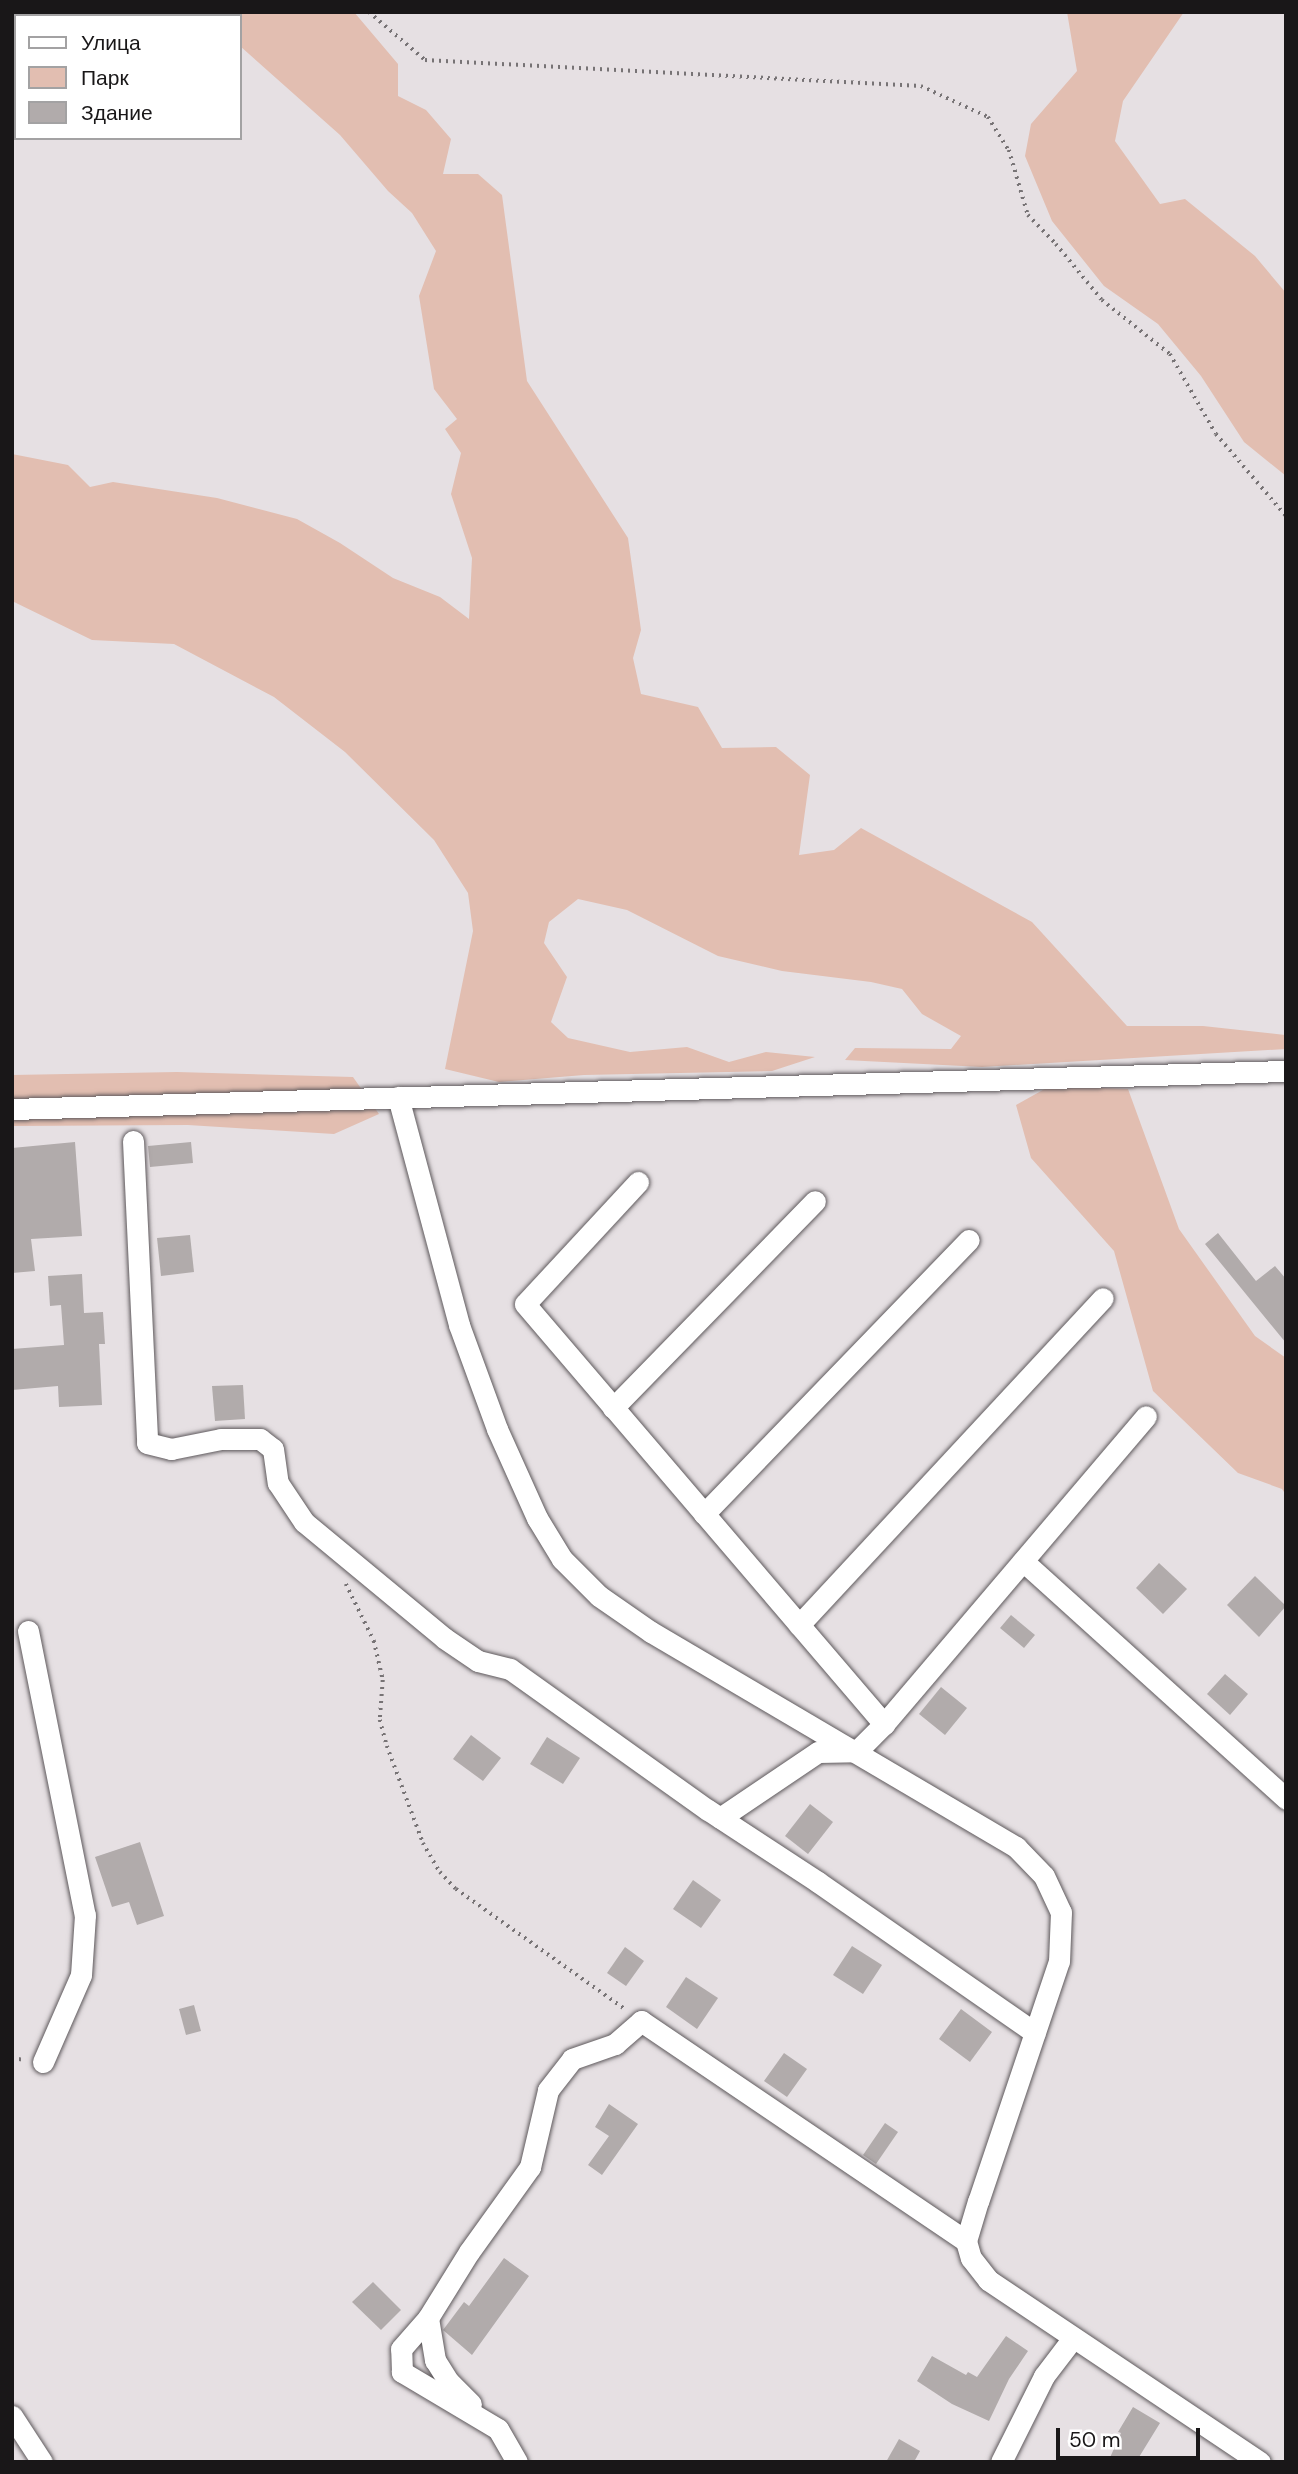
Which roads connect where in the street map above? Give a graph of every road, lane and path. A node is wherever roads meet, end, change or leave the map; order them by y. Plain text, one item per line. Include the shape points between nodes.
1 (369, 12) edge
2 (1286, 516) edge
3 (1286, 1071) edge
4 (398, 1097) junction
5 (12, 1109) edge
6 (133, 1141) dead end
7 (638, 1182) dead end
8 (815, 1201) dead end
9 (969, 1240) dead end
10 (1103, 1298) dead end
11 (613, 1408) junction
12 (1146, 1416) dead end
13 (704, 1514) junction
14 (1023, 1561) junction
15 (345, 1583) dead end
16 (799, 1625) junction
17 (28, 1631) dead end
18 (884, 1724) junction
19 (857, 1751) junction
20 (1286, 1799) edge
21 (720, 1818) junction
22 (641, 2021) junction
23 (1035, 2033) junction
24 (43, 2062) dead end
25 (966, 2241) junction
26 (428, 2318) junction
27 (1073, 2338) junction
28 (12, 2416) edge
29 (498, 2429) junction
30 (1254, 2460) edge
31 (43, 2462) edge
32 (517, 2462) edge
33 (1001, 2462) edge

1 - 2 path via 425,60 921,86 988,117 1009,150 1028,215 1102,300 1170,354 1216,434
3 - 4 street
4 - 5 street
4 - 19 street via 459,1325 503,1442 537,1518 562,1559 599,1596 651,1632
6 - 21 street via 147,1443 171,1449 221,1439 260,1440 273,1449 278,1483 304,1522 444,1638 478,1661 510,1669
7 - 11 street via 525,1304
8 - 11 street
9 - 13 street
10 - 16 street
11 - 13 street
12 - 14 street
13 - 16 street
14 - 18 street
14 - 20 street
15 - 22 path via 374,1642 383,1680 380,1720 387,1746 423,1843 440,1871 456,1889
16 - 18 street
17 - 24 street via 85,1915 81,1975
18 - 19 street
19 - 21 street via 818,1752
19 - 23 street via 1016,1847 1044,1876 1061,1912 1059,1961
21 - 23 street
22 - 25 street
22 - 26 street via 615,2043 572,2059 548,2090 530,2167
23 - 25 street
25 - 27 street via 971,2258 988,2280
26 - 29 street via 435,2360 449,2382
26 - 29 street via 401,2349 402,2372
27 - 30 street
27 - 33 street via 1044,2376
28 - 31 street
29 - 32 street

